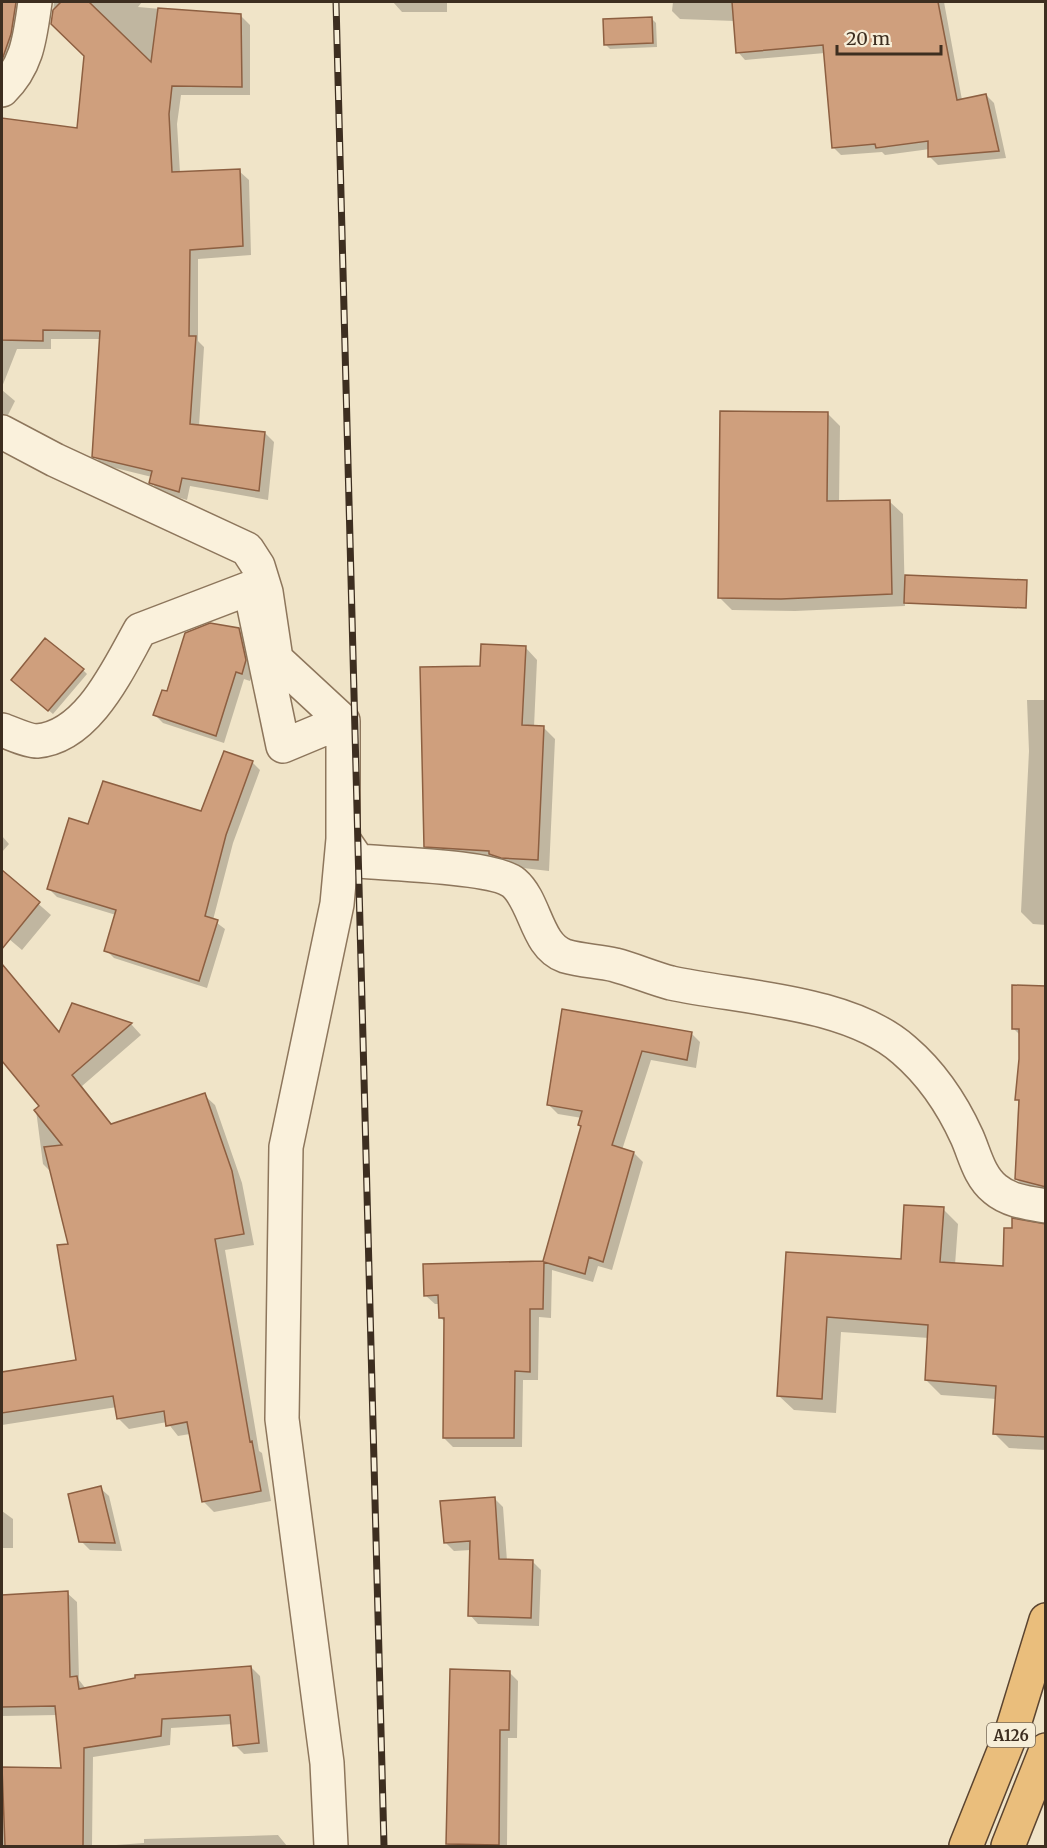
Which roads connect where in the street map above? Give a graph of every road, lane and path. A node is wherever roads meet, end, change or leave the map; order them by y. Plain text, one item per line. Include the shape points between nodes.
1 (35, 2) edge
2 (2, 90) edge
3 (2, 432) edge
4 (342, 721) junction
5 (2, 730) edge
6 (343, 838) junction
7 (1046, 1206) edge
8 (1046, 1620) edge
9 (1046, 1750) edge
10 (331, 1846) edge
11 (966, 1846) edge
12 (1008, 1846) edge

1 - 2 street via 23,63
3 - 4 street via 246,549 258,566 266,592 276,659
4 - 5 street via 283,747 250,588 140,630 104,695 65,732 36,741
4 - 6 street
6 - 7 street via 358,861 475,871 513,882 525,896 549,944 563,955 613,964 669,982 853,1019 902,1048 936,1082 982,1174 993,1188 1008,1198
6 - 10 street via 337,904 286,1147 282,1419 327,1763
8 - 11 highway, A126 via 1012,1731
9 - 12 highway, A126

